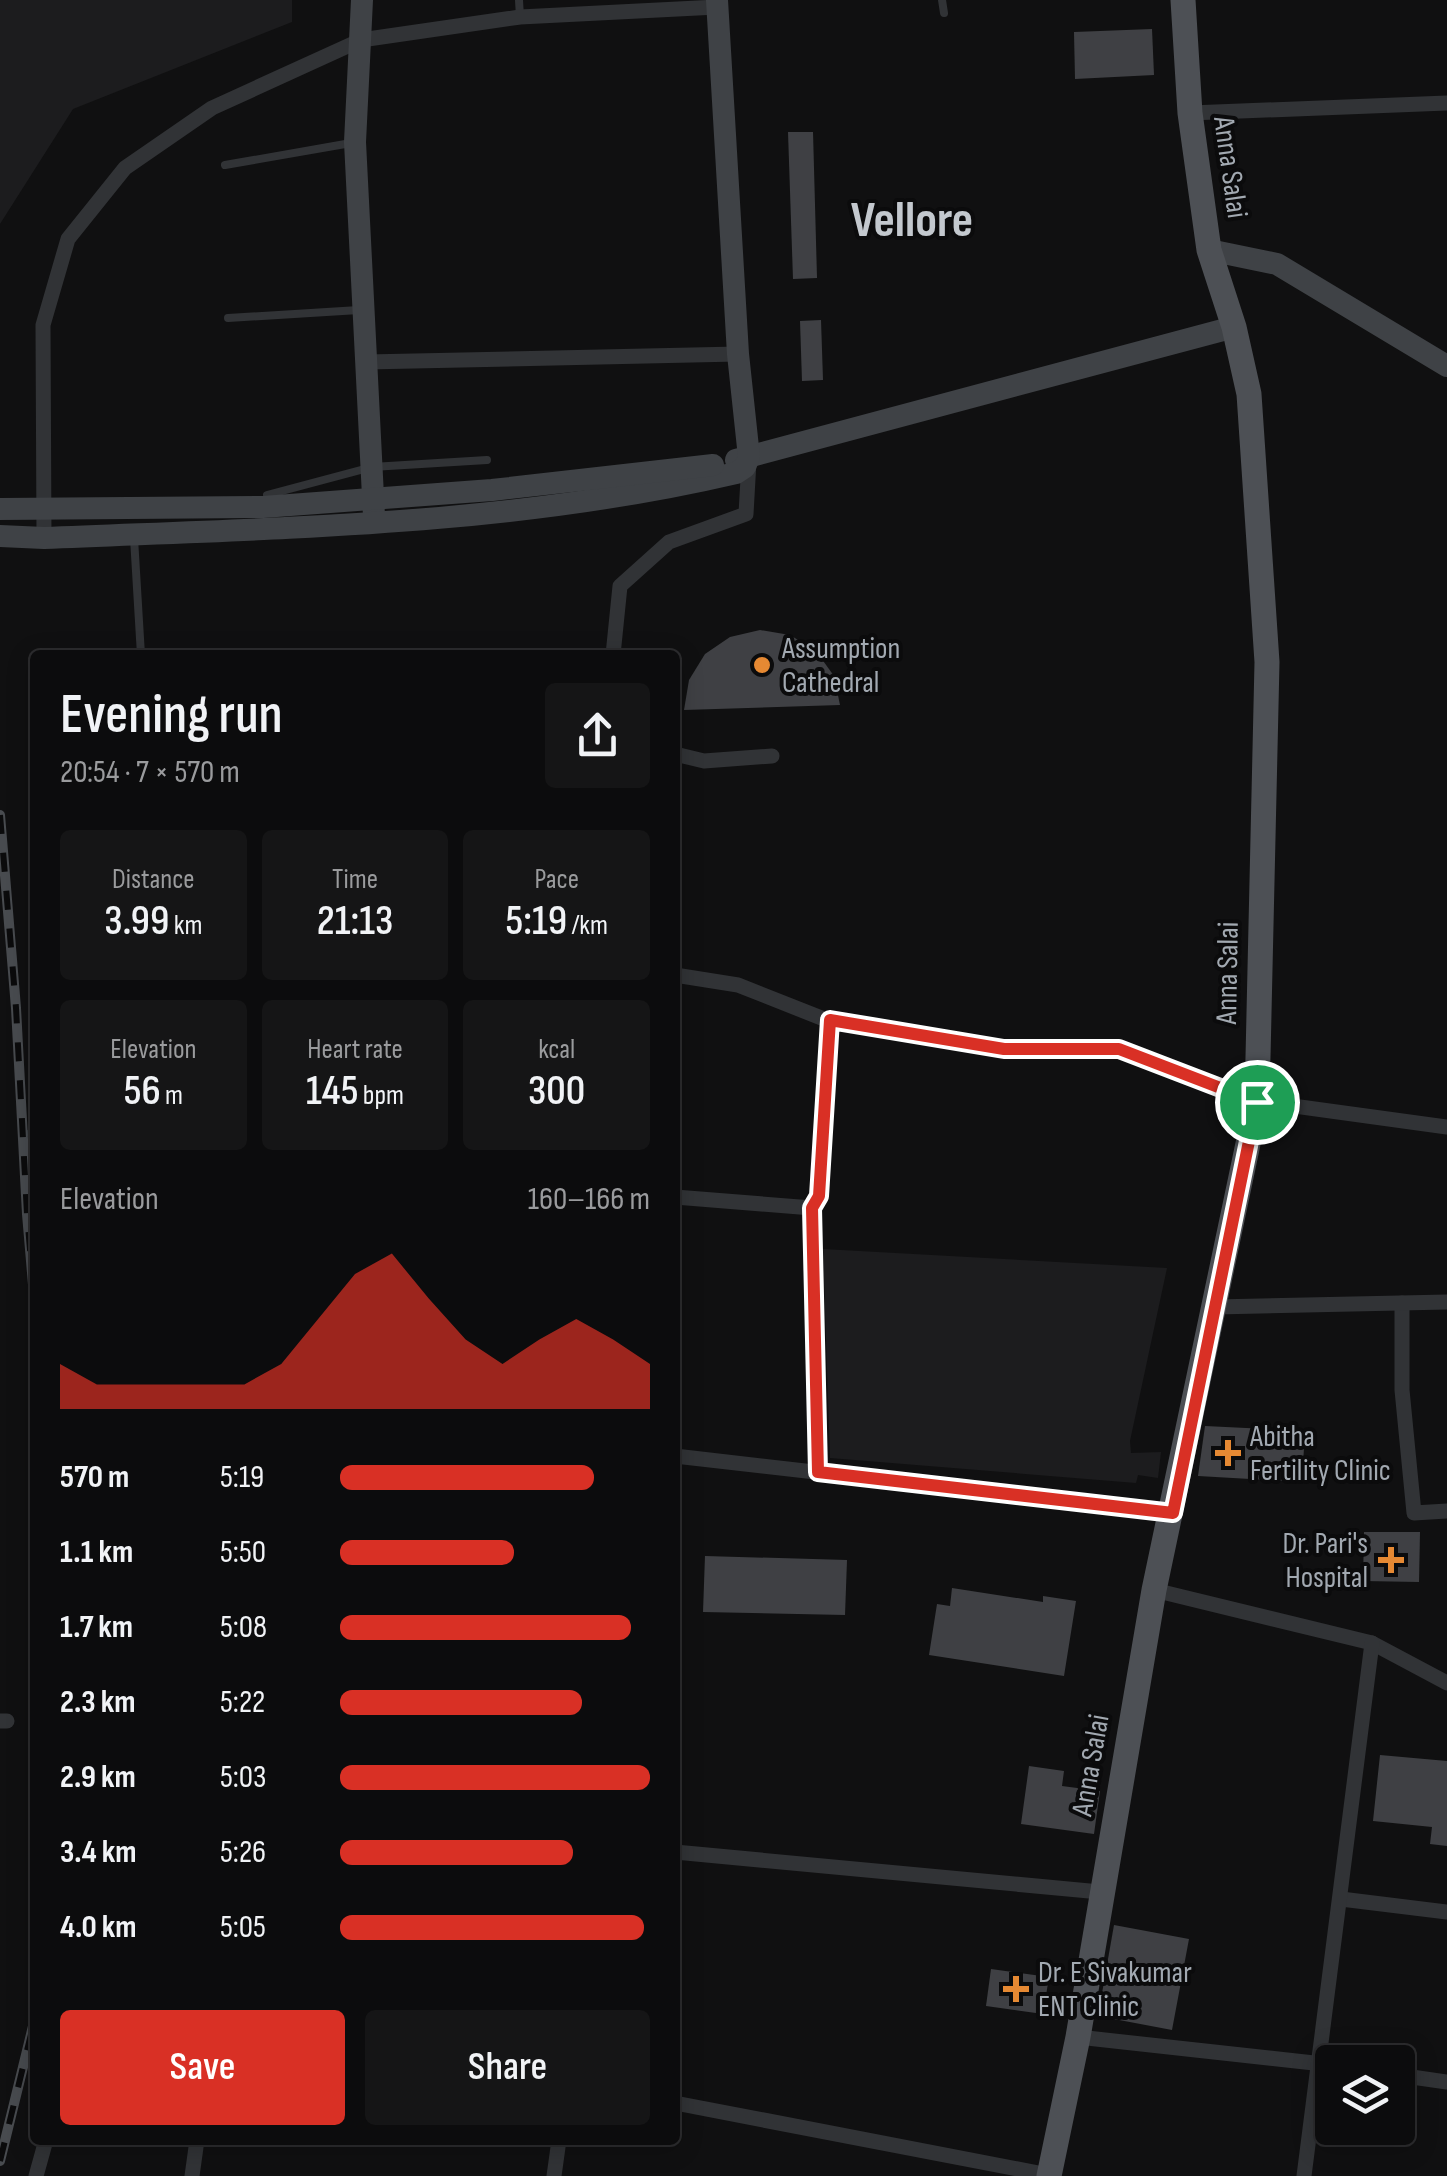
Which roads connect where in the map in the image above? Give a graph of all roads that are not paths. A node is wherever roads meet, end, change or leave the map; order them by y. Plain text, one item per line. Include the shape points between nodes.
1 (362, 0) edge
2 (942, 0) edge
3 (1183, 0) edge
4 (717, 4) edge
5 (520, 8) edge
6 (944, 12) dead end
7 (361, 40) junction
8 (1447, 103) edge
9 (1190, 113) junction
10 (355, 142) junction
11 (225, 165) dead end
12 (1210, 250) junction
13 (364, 310) junction
14 (228, 318) dead end
15 (1234, 327) junction
16 (738, 354) junction
17 (366, 362) junction
18 (1447, 366) edge
19 (749, 457) junction
20 (488, 460) dead end
21 (372, 467) junction
22 (267, 495) dead end
23 (0, 508) edge
24 (374, 525) junction
25 (134, 534) junction
26 (0, 536) edge
27 (44, 538) junction
28 (141, 650) edge
29 (614, 650) edge
30 (680, 755) edge
31 (772, 756) dead end
32 (680, 976) edge
33 (830, 1020) junction
34 (1257, 1102) junction
35 (1447, 1127) edge
36 (680, 1197) edge
37 (812, 1208) junction
38 (1447, 1302) edge
39 (1402, 1304) junction
40 (1216, 1307) junction
41 (680, 1457) edge
42 (818, 1472) junction
43 (1447, 1511) edge
44 (1173, 1513) junction
45 (1154, 1590) junction
46 (1372, 1644) junction
47 (1447, 1683) edge
48 (680, 1852) edge
49 (1100, 1892) junction
50 (1340, 1898) junction
51 (1447, 1912) edge
52 (1078, 2038) junction
53 (1327, 2045) edge
54 (1315, 2063) edge
55 (1415, 2077) edge
56 (1447, 2082) edge
57 (680, 2104) edge
58 (1315, 2117) edge
59 (45, 2145) edge
60 (196, 2145) edge
61 (558, 2145) edge
62 (1049, 2175) edge
63 (36, 2176) edge
64 (192, 2176) edge
65 (554, 2176) edge
66 (1304, 2176) edge

1 - 7 street
2 - 6 lane
3 - 9 main road, Anna Salai
4 - 5 street
4 - 16 street
5 - 7 street
7 - 10 street
7 - 27 street via 212,108 124,168 68,239 43,324
8 - 9 street
9 - 12 main road, Anna Salai
10 - 11 lane
10 - 13 street
12 - 15 main road, Anna Salai
12 - 18 street via 1278,264
13 - 14 lane
13 - 17 street
15 - 19 street
15 - 34 main road, Anna Salai via 1249,394 1267,662
16 - 17 street
16 - 19 street
17 - 21 street
19 - 23 street, bridge via 492,490 263,507
19 - 24 street via 736,473 664,490
19 - 29 street via 746,514 668,542 620,586
20 - 21 lane
21 - 22 lane
21 - 24 street
24 - 25 street
25 - 27 street
25 - 28 lane
26 - 27 street
30 - 31 street via 704,761
32 - 33 street via 738,985
33 - 34 street via 1004,1049 1119,1049
33 - 37 street via 819,1196
34 - 35 street
34 - 40 main road, Anna Salai
36 - 37 street
37 - 42 street
38 - 39 street
39 - 40 street
39 - 43 street via 1414,1512
40 - 44 main road, Anna Salai
41 - 42 street
42 - 44 street
44 - 45 main road, Anna Salai
45 - 46 street
45 - 49 main road, Anna Salai
46 - 47 street
46 - 50 street
48 - 49 street
49 - 52 main road, Anna Salai
50 - 51 street
50 - 53 street
52 - 54 street
52 - 62 main road, Anna Salai
55 - 56 street
57 - 62 street
58 - 66 street
59 - 63 street
60 - 64 street
61 - 65 street

